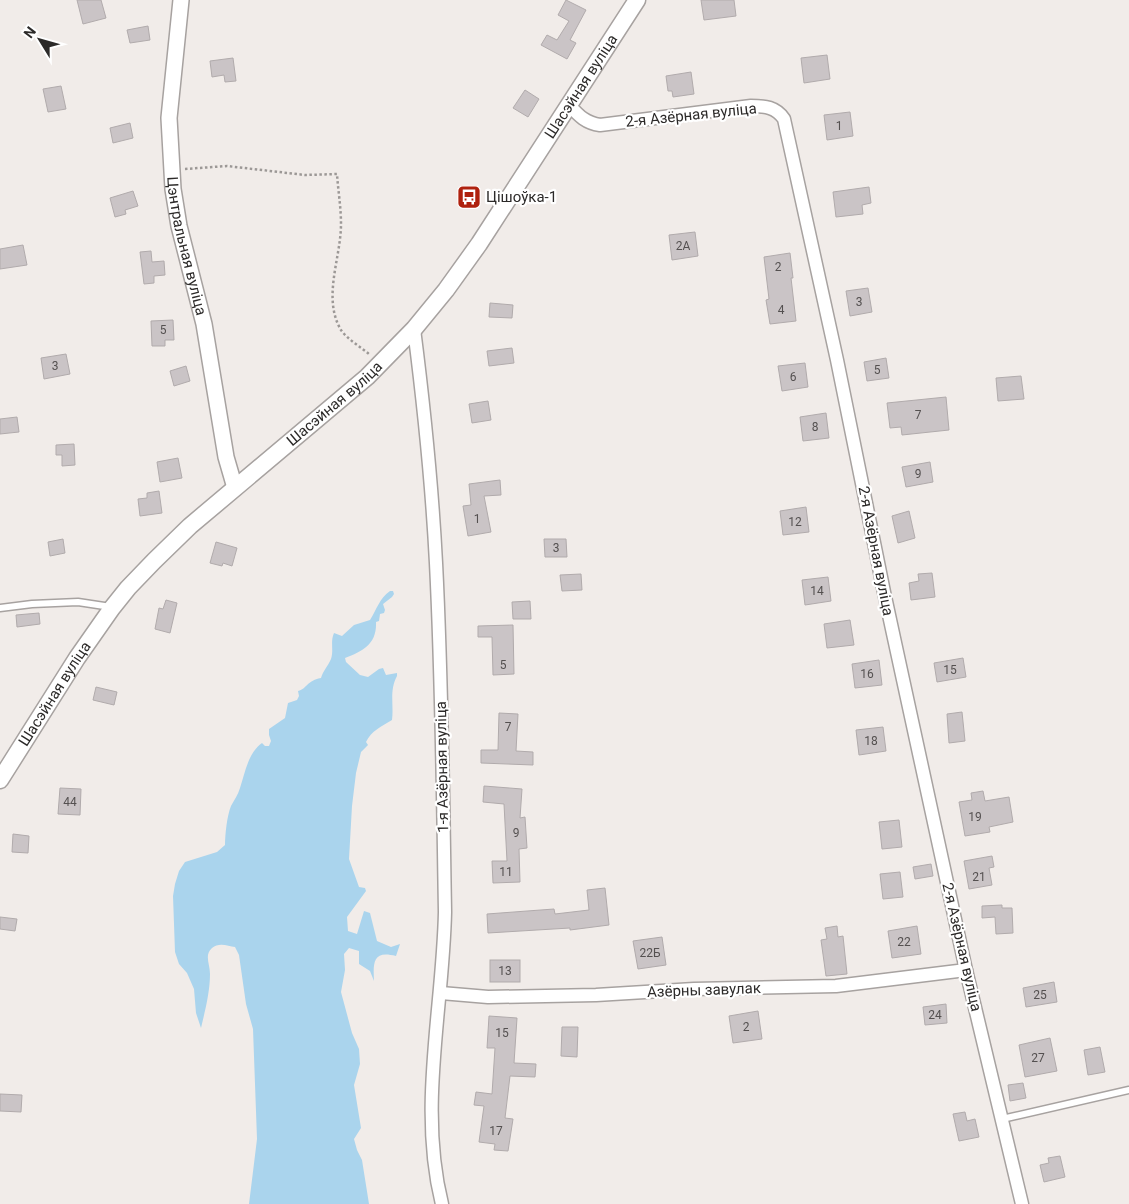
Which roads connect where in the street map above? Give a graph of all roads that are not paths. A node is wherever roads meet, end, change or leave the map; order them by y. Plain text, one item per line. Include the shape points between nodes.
1 (181, 0) edge
2 (637, 0) edge
3 (570, 106) junction
4 (414, 330) junction
5 (235, 488) junction
6 (0, 608) edge
7 (112, 608) junction
8 (0, 780) edge
9 (966, 970) junction
10 (441, 993) junction
11 (1129, 1090) edge
12 (1002, 1119) junction
13 (442, 1204) edge
14 (1022, 1204) edge

1 - 5 street, Цэнтральная вуліца via 169,118 171,171 176,209 204,324 226,456
2 - 3 main road, Шасэйная вуліца
3 - 4 main road, Шасэйная вуліца via 479,244
3 - 9 street, 2-я Азёрная вуліца via 590,124 600,125 751,106 774,109 784,119
4 - 5 main road, Шасэйная вуліца via 380,365
4 - 10 street, 1-я Азёрная вуліца via 436,562 445,912
5 - 7 main road, Шасэйная вуліца via 154,561
6 - 7 lane via 78,602
7 - 8 main road, Шасэйная вуліца
9 - 10 street, Азёрны завулак via 836,986 596,995
9 - 12 street, 2-я Азёрная вуліца
10 - 13 street, 1-я Азёрная вуліца via 434,1058 432,1139
11 - 12 lane
12 - 14 street, 2-я Азёрная вуліца

